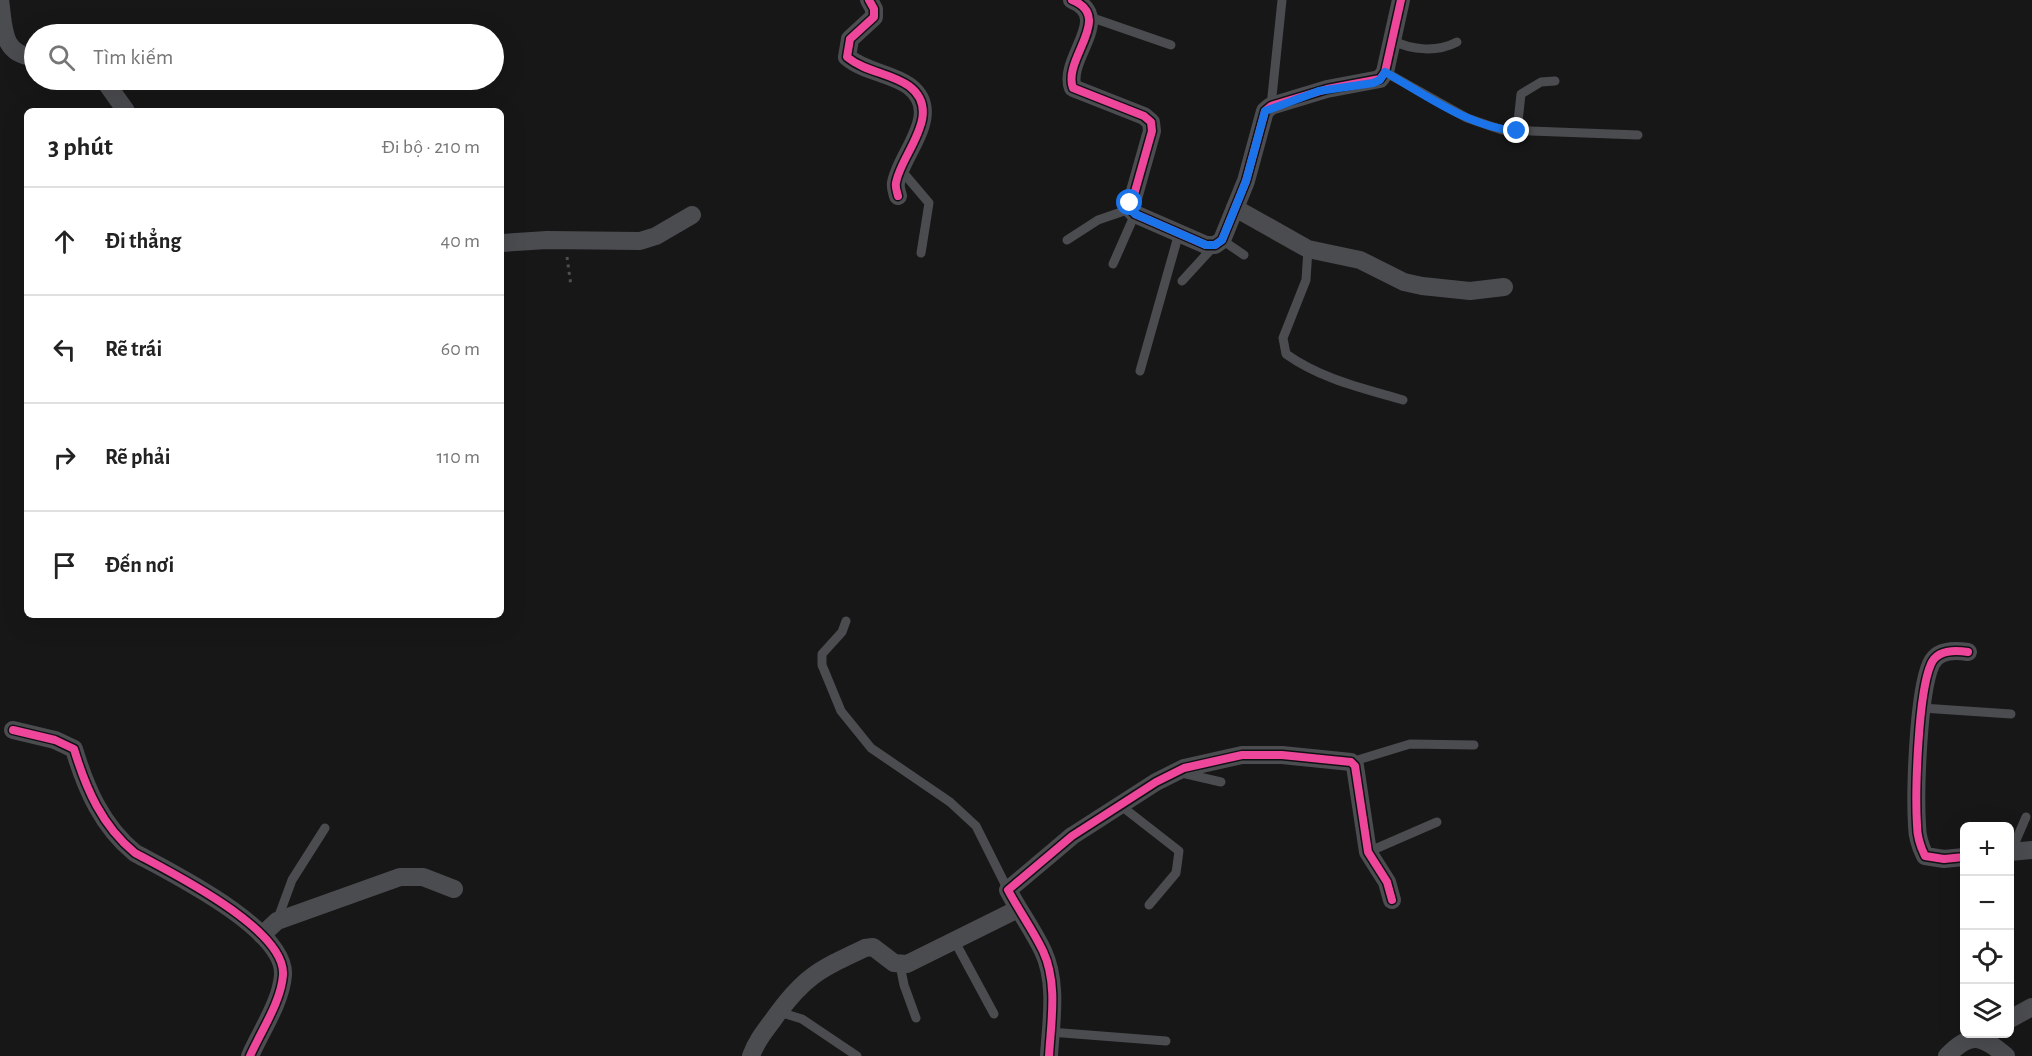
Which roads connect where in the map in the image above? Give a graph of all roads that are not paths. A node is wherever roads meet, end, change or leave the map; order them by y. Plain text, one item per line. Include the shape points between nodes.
1 (0, 0) edge
2 (868, 0) edge
3 (1072, 0) edge
4 (1282, 0) edge
5 (1401, 0) edge
6 (1090, 17) junction
7 (1392, 39) junction
8 (1457, 42) dead end
9 (1172, 45) dead end
10 (24, 55) edge
11 (1385, 72) junction
12 (1556, 81) dead end
13 (111, 90) edge
14 (1271, 106) junction
15 (124, 108) edge
16 (1517, 131) junction
17 (1638, 135) dead end
18 (901, 170) junction
19 (898, 196) dead end
20 (1235, 208) junction
21 (1132, 211) junction
22 (692, 215) dead end
23 (1179, 233) junction
24 (1067, 240) dead end
25 (504, 243) edge
26 (1219, 243) junction
27 (1308, 249) junction
28 (921, 253) dead end
29 (1244, 255) dead end
30 (1113, 264) dead end
31 (1182, 281) dead end
32 (1503, 287) dead end
33 (1140, 372) dead end
34 (1403, 400) dead end
35 (846, 621) dead end
36 (1968, 652) dead end
37 (1922, 708) junction
38 (2011, 714) dead end
39 (13, 730) dead end
40 (1474, 745) dead end
41 (1351, 762) junction
42 (1175, 772) junction
43 (1221, 782) dead end
44 (1120, 805) junction
45 (2026, 817) dead end
46 (1437, 822) dead end
47 (325, 828) dead end
48 (2014, 843) edge
49 (2032, 850) edge
50 (1368, 852) junction
51 (2014, 852) edge
52 (1960, 857) edge
53 (454, 890) dead end
54 (1008, 890) junction
55 (1392, 900) dead end
56 (1149, 905) dead end
57 (1018, 909) junction
58 (277, 921) junction
59 (262, 935) junction
60 (954, 940) junction
61 (900, 965) junction
62 (2032, 1007) edge
63 (779, 1012) junction
64 (994, 1014) dead end
65 (2014, 1017) edge
66 (916, 1018) dead end
67 (1050, 1032) junction
68 (1976, 1038) edge
69 (1983, 1038) edge
70 (1166, 1041) dead end
71 (1952, 1051) edge
72 (250, 1056) edge
73 (751, 1056) edge
74 (857, 1056) edge
75 (1049, 1056) edge
76 (2006, 1056) edge

1 - 10 street via 10,47
2 - 18 street via 874,17 850,39 847,57 910,86 922,106 917,141
3 - 6 street via 1086,9
4 - 14 lane
5 - 7 street
6 - 9 lane
6 - 21 street via 1071,72 1073,88 1151,122
7 - 8 lane via 1431,49 1444,49
7 - 11 street
11 - 14 street via 1373,83 1326,89
11 - 16 lane via 1467,118
12 - 16 lane via 1541,82 1521,94
13 - 15 street
14 - 20 street via 1262,118
16 - 17 lane
18 - 19 street via 896,183
18 - 28 lane via 929,203
20 - 26 street
20 - 27 street
21 - 23 street
21 - 24 lane via 1098,220
21 - 30 lane
22 - 25 street via 640,241
23 - 26 street via 1206,245
23 - 33 lane
26 - 29 lane
26 - 31 lane
27 - 32 street via 1360,260 1404,282 1422,286 1470,291
27 - 34 lane via 1306,280 1283,338 1286,354 1317,373
35 - 54 lane via 842,632 822,654 822,665 841,711 871,748 950,802 976,826
36 - 37 street via 1940,654 1931,663
37 - 38 lane
37 - 52 street via 1917,825 1920,847 1925,856
39 - 59 street via 74,749 92,801 123,843 213,897
40 - 41 lane via 1410,744
41 - 42 street via 1242,755
41 - 50 street via 1355,766
42 - 43 lane
42 - 44 street
44 - 54 street via 1072,837
44 - 56 lane via 1179,851 1176,873
45 - 48 lane
46 - 50 lane
47 - 58 lane via 292,880
49 - 51 street
50 - 55 street via 1387,882
53 - 58 street via 423,877 400,877
54 - 57 street
57 - 60 street
57 - 67 street via 1050,971
58 - 59 street
59 - 72 street via 280,957 283,973 280,990
60 - 61 street
60 - 64 lane
61 - 63 street via 879,950 865,948 819,969 792,992
61 - 66 lane
62 - 65 street
63 - 73 street
63 - 74 lane via 802,1019
67 - 70 lane
67 - 75 street
68 - 71 street
69 - 76 street

